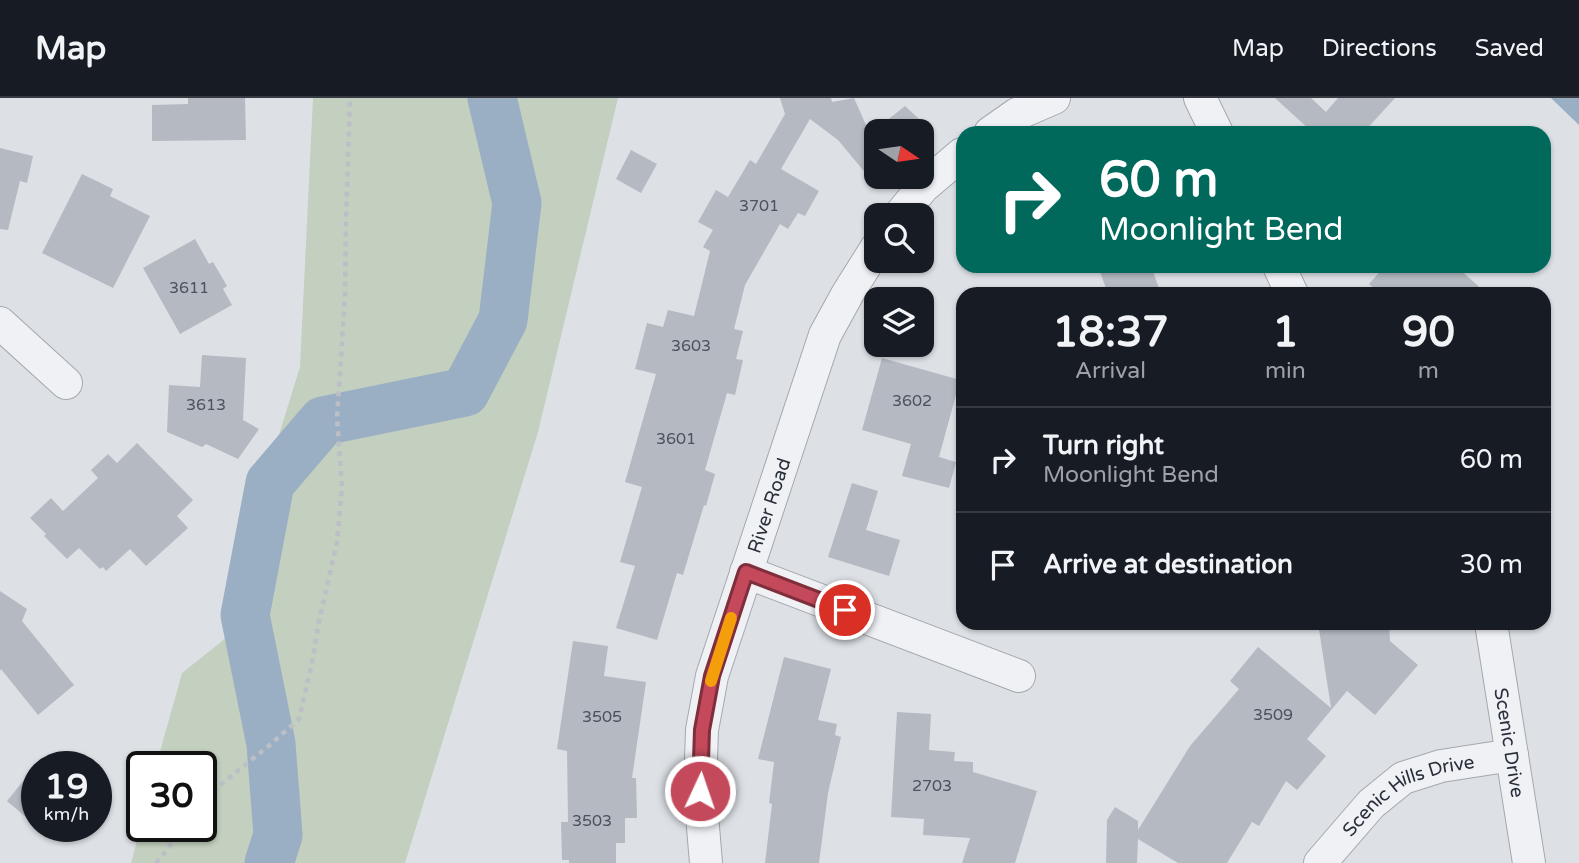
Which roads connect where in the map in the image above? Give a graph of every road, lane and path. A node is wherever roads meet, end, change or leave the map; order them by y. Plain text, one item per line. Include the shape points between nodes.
1 (350, 98) edge
2 (1054, 98) edge
3 (1200, 98) edge
4 (1000, 126) edge
5 (1214, 126) edge
6 (956, 159) edge
7 (910, 203) edge
8 (864, 268) edge
9 (0, 323) edge
10 (66, 383) dead end
11 (746, 572) junction
12 (1492, 630) edge
13 (1019, 676) dead end
14 (1512, 755) junction
15 (217, 788) edge
16 (173, 842) edge
17 (156, 863) edge
18 (706, 863) edge
19 (1320, 863) edge
20 (1530, 863) edge

1 - 15 path via 337,418 342,488 337,542 299,719
2 - 4 street
3 - 5 street
6 - 7 street
8 - 11 street, River Road via 825,335
9 - 10 street
11 - 13 street
11 - 18 street, River Road via 712,676 702,730 700,791
12 - 14 street, Scenic Drive
14 - 19 street, Scenic Hills Drive via 1441,766 1403,778 1371,804
14 - 20 street, Scenic Drive
16 - 17 path

